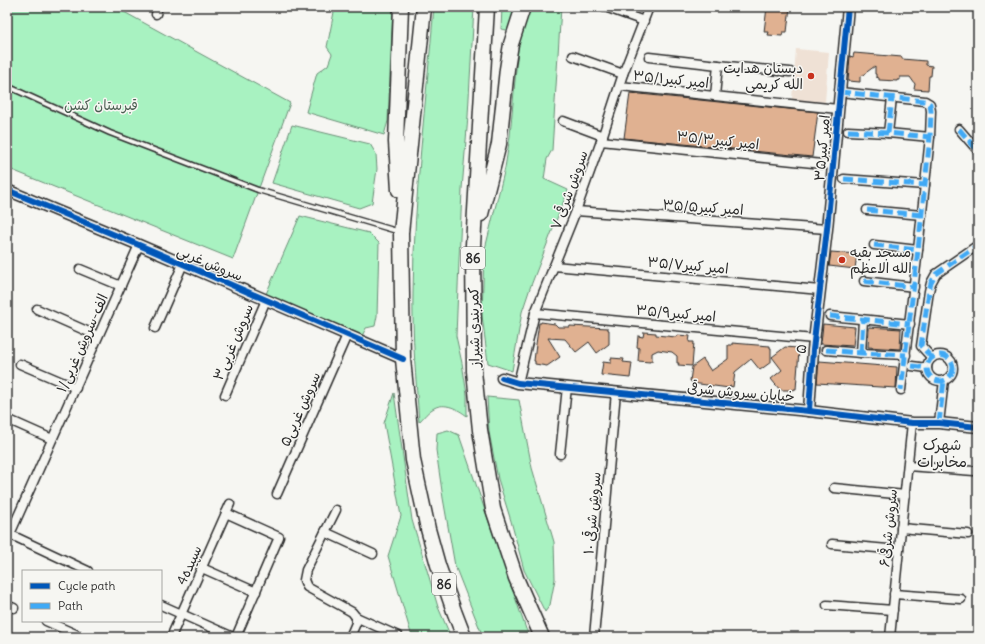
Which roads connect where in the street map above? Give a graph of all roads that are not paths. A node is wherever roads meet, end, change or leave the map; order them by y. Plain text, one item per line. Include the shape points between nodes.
1 (401, 7) edge
2 (424, 7) edge
3 (487, 7) edge
4 (523, 7) edge
5 (605, 7) edge
6 (649, 7) edge
7 (848, 7) edge
8 (644, 21) junction
9 (573, 56) dead end
10 (649, 57) dead end
11 (718, 66) junction
12 (790, 72) dead end
13 (623, 74) junction
14 (7, 86) edge
15 (620, 86) junction
16 (840, 92) junction
17 (716, 96) junction
18 (892, 98) junction
19 (838, 109) junction
20 (563, 120) dead end
21 (959, 129) dead end
22 (848, 131) dead end
23 (888, 133) junction
24 (930, 138) junction
25 (602, 139) junction
26 (978, 151) edge
27 (832, 165) junction
28 (844, 179) dead end
29 (925, 185) junction
30 (7, 190) edge
31 (867, 210) dead end
32 (576, 211) junction
33 (922, 215) junction
34 (827, 229) junction
35 (401, 233) junction
36 (139, 245) junction
37 (473, 245) junction
38 (874, 245) dead end
39 (978, 245) edge
40 (918, 250) junction
41 (183, 264) junction
42 (554, 266) junction
43 (80, 269) dead end
44 (864, 281) dead end
45 (121, 286) junction
46 (914, 287) junction
47 (820, 290) junction
48 (266, 300) junction
49 (37, 309) dead end
50 (535, 313) junction
51 (830, 316) dead end
52 (863, 320) junction
53 (910, 324) junction
54 (155, 328) dead end
55 (347, 335) junction
56 (98, 336) junction
57 (814, 339) junction
58 (826, 350) dead end
59 (861, 353) junction
60 (906, 355) junction
61 (932, 358) junction
62 (403, 359) junction
63 (20, 364) dead end
64 (912, 366) dead end
65 (927, 368) junction
66 (502, 378) dead end
67 (944, 380) junction
68 (518, 383) junction
69 (567, 387) junction
70 (76, 388) junction
71 (901, 390) dead end
72 (616, 392) junction
73 (225, 395) dead end
74 (809, 411) junction
75 (7, 419) edge
76 (912, 422) junction
77 (939, 424) junction
78 (978, 427) edge
79 (52, 440) junction
80 (560, 454) dead end
81 (908, 466) junction
82 (974, 471) dead end
83 (834, 488) dead end
84 (277, 494) dead end
85 (905, 495) junction
86 (230, 504) dead end
87 (336, 510) dead end
88 (226, 513) junction
89 (901, 528) junction
90 (325, 532) junction
91 (8, 534) edge
92 (968, 534) dead end
93 (832, 544) dead end
94 (899, 550) junction
95 (373, 554) dead end
96 (202, 568) junction
97 (86, 570) edge
98 (256, 592) junction
99 (894, 594) junction
100 (961, 599) dead end
101 (827, 605) dead end
102 (162, 606) edge
103 (893, 610) junction
104 (181, 615) junction
105 (356, 617) junction
106 (48, 622) edge
107 (70, 635) edge
108 (398, 636) dead end
109 (82, 637) edge
110 (171, 637) edge
111 (233, 637) edge
112 (236, 637) edge
113 (350, 637) edge
114 (464, 637) edge
115 (542, 637) edge
116 (594, 637) edge
117 (890, 637) edge

1 - 35 highway, 86 via 396,142
2 - 35 highway
3 - 37 highway, کمربندی شیراز / 86
4 - 37 highway via 511,44 499,144
5 - 8 street
6 - 8 street, سروش شرقی ۷
7 - 16 street, امیر کبیر۳۵
8 - 13 street, سروش شرقی ۷
9 - 13 street
10 - 11 street
11 - 12 street
11 - 17 street
13 - 15 street, سروش شرقی ۷
14 - 35 lane via 110,133 252,188
15 - 17 street, امیر کبیر۳۵/۱
15 - 25 street, سروش شرقی ۷
16 - 18 street
16 - 19 street, امیر کبیر۳۵
17 - 19 street, امیر کبیر۳۵/۱
18 - 23 street
18 - 24 street via 930,104
19 - 27 street, امیر کبیر۳۵
20 - 25 street, امیر کبیر۳۵/۳
21 - 26 street
22 - 23 street
23 - 24 street
24 - 29 street
25 - 27 street, امیر کبیر۳۵/۳
25 - 32 street, سروش شرقی ۷
27 - 34 street, امیر کبیر۳۵
28 - 29 street
29 - 33 street
30 - 36 street, سروش غربی
31 - 33 street
32 - 34 street, امیر کبیر۳۵/۵
32 - 42 street, سروش شرقی ۷
33 - 40 street
34 - 47 street, امیر کبیر۳۵
35 - 62 highway, 86
36 - 41 street, سروش غربی
36 - 45 street, ۱/الف-سروش غربی
37 - 115 highway, کمربندی شیراز / 86 via 474,371 480,430 493,508 516,578
38 - 40 street
39 - 61 street via 936,274 931,283 920,346
40 - 46 street
41 - 48 street, سروش غربی
41 - 54 street
42 - 47 street, امیر کبیر۳۵/۷
42 - 50 street, سروش شرقی ۷
43 - 45 street
44 - 46 street
45 - 56 street, ۱/الف-سروش غربی
46 - 53 street
47 - 57 street, ۵
48 - 55 street, سروش غربی
48 - 73 street, سروش غربی۳
49 - 56 street
50 - 57 street, امیر کبیر۳۵/۹
50 - 68 street, سروش شرقی ۷
51 - 52 street
52 - 53 street
52 - 59 street
53 - 60 street
55 - 62 street, سروش غربی
55 - 84 street, سروش غربی۵
56 - 70 street, ۱/الف-سروش غربی
57 - 74 street, ۵
58 - 59 street
59 - 60 street
60 - 71 street
61 - 65 street
61 - 67 street via 941,355 951,362 951,374
62 - 114 highway, 86 via 413,460 428,529
63 - 70 street
64 - 65 street
65 - 67 street via 933,379
66 - 68 street, خیابان سروش شرقی
67 - 77 street
68 - 69 street, خیابان سروش شرقی
69 - 72 street, خیابان سروش شرقی
69 - 80 street
70 - 79 street, ۱/الف-سروش غربی
72 - 74 street, خیابان سروش شرقی
72 - 116 street, سروش شرقی ۱۰
74 - 76 street, خیابان سروش شرقی
75 - 79 street
76 - 77 street, خیابان سروش شرقی
76 - 81 street, سروش شرقی۶
77 - 78 street, خیابان سروش شرقی
79 - 91 street, ۱/الف-سروش غربی
81 - 82 street
81 - 85 street, سروش شرقی۶
83 - 85 street
85 - 89 street, سروش شرقی۶
86 - 88 street, 4سپیده
87 - 90 street
88 - 96 street, 4سپیده
88 - 98 street via 279,537
89 - 92 street
89 - 94 street, سروش شرقی۶
90 - 95 street
90 - 105 street via 306,570 304,580 307,587 352,612
91 - 97 street
93 - 94 street
94 - 99 street, سروش شرقی۶
96 - 98 street
96 - 104 street, 4سپیده
98 - 112 street
99 - 100 street
99 - 103 street, سروش شرقی۶
101 - 103 street
102 - 104 street
103 - 117 street, سروش شرقی۶
104 - 110 street, 4سپیده
104 - 111 street
105 - 108 street
105 - 113 street
106 - 107 street
107 - 109 street

